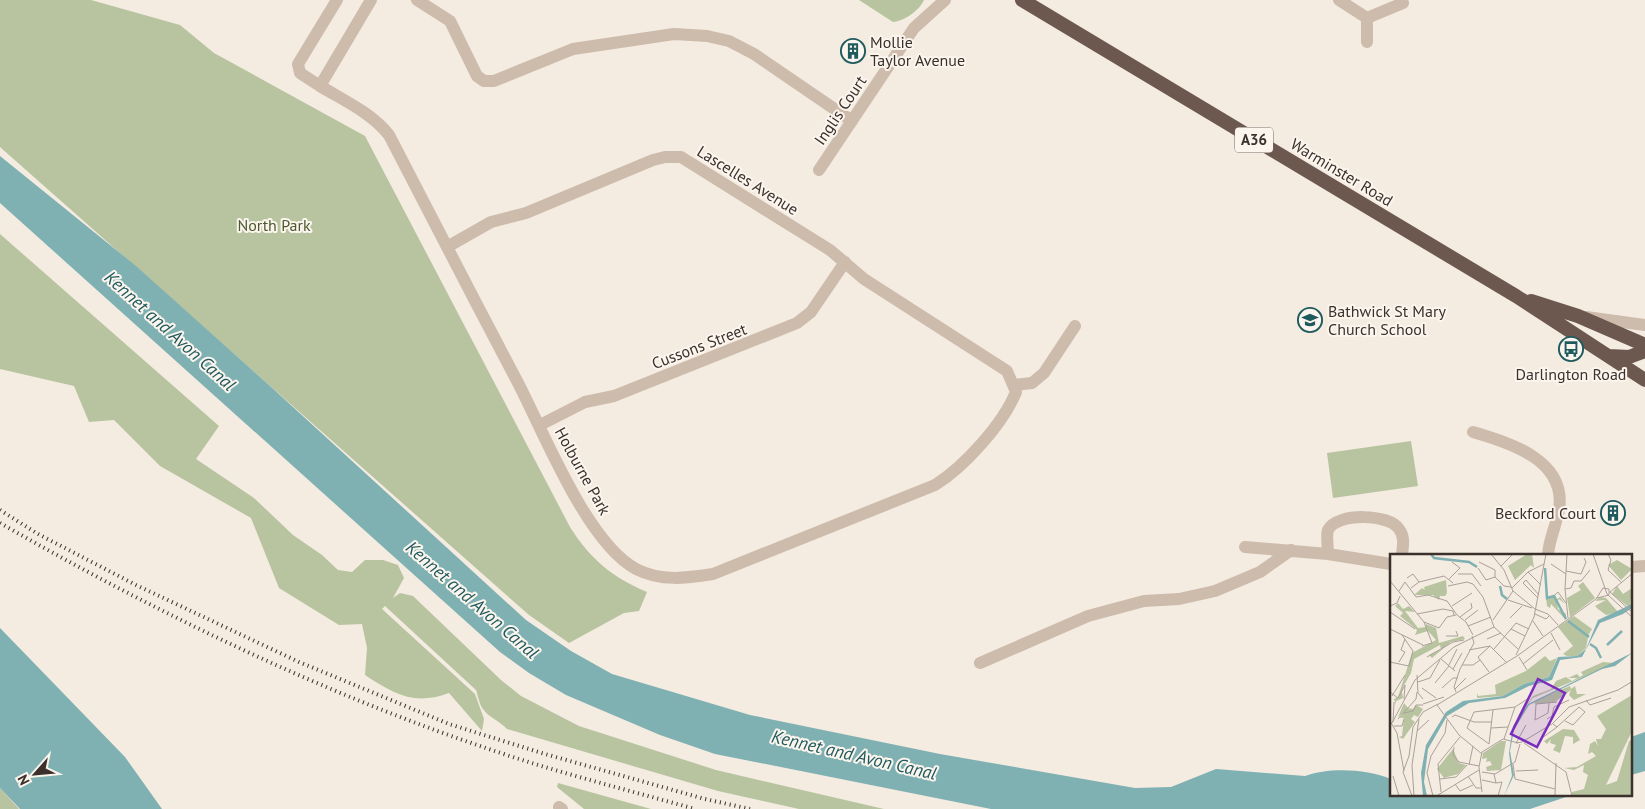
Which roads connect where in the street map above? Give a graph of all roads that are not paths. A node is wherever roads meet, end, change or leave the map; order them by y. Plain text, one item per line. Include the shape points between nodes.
1 (337, 0) edge
2 (372, 0) edge
3 (417, 0) edge
4 (946, 0) edge
5 (1022, 0) edge
6 (1339, 0) edge
7 (1402, 4) dead end
8 (1367, 18) junction
9 (1367, 42) dead end
10 (320, 86) junction
11 (852, 121) junction
12 (820, 170) dead end
13 (447, 247) junction
14 (845, 262) junction
15 (1516, 296) junction
16 (1578, 316) junction
17 (1645, 324) edge
18 (1075, 326) dead end
19 (1644, 349) edge
20 (1606, 356) junction
21 (1645, 380) edge
22 (1015, 385) junction
23 (540, 425) junction
24 (1473, 432) dead end
25 (1245, 547) dead end
26 (1291, 550) junction
27 (1328, 554) junction
28 (1402, 554) edge
29 (1548, 554) edge
30 (1390, 564) edge
31 (1645, 566) edge
32 (1632, 567) edge
33 (980, 663) dead end

1 - 10 street, Holburne Park via 298,64 300,73
2 - 10 street
3 - 11 street via 450,21 477,76 484,81 494,81 573,49 674,34 707,36 729,41 754,54
4 - 11 street, Inglis Court via 914,28
5 - 15 highway, Warminster Road / A36
6 - 8 street
7 - 8 street
8 - 9 street
10 - 13 street, Holburne Park via 382,125
11 - 12 street, Inglis Court
13 - 14 street, Lascelles Avenue via 491,222 526,213 653,160 681,157
13 - 23 street, Holburne Park
14 - 22 street, Lascelles Avenue via 864,279 1007,371
14 - 23 street, Cussons Street via 811,312 797,323 614,396 585,402
15 - 16 highway, Warminster Road / A36
15 - 20 highway, Warminster Road / A36
16 - 17 street
16 - 19 highway, Warminster Road / A36
18 - 22 street via 1044,373 1032,383
19 - 20 highway via 1618,358
20 - 21 highway, Warminster Road / A36
22 - 23 street, Holburne Park via 1013,398 979,446 951,475 935,485 714,574 681,579 655,576 635,568 614,552 583,511
24 - 29 street via 1505,441 1533,455 1552,477 1557,487 1559,510
25 - 26 street
26 - 27 street
26 - 33 street via 1260,572 1215,591 1179,599 1144,601 1088,616
27 - 28 street via 1328,531 1345,517 1388,520 1399,527 1404,540
27 - 30 street
31 - 32 street

